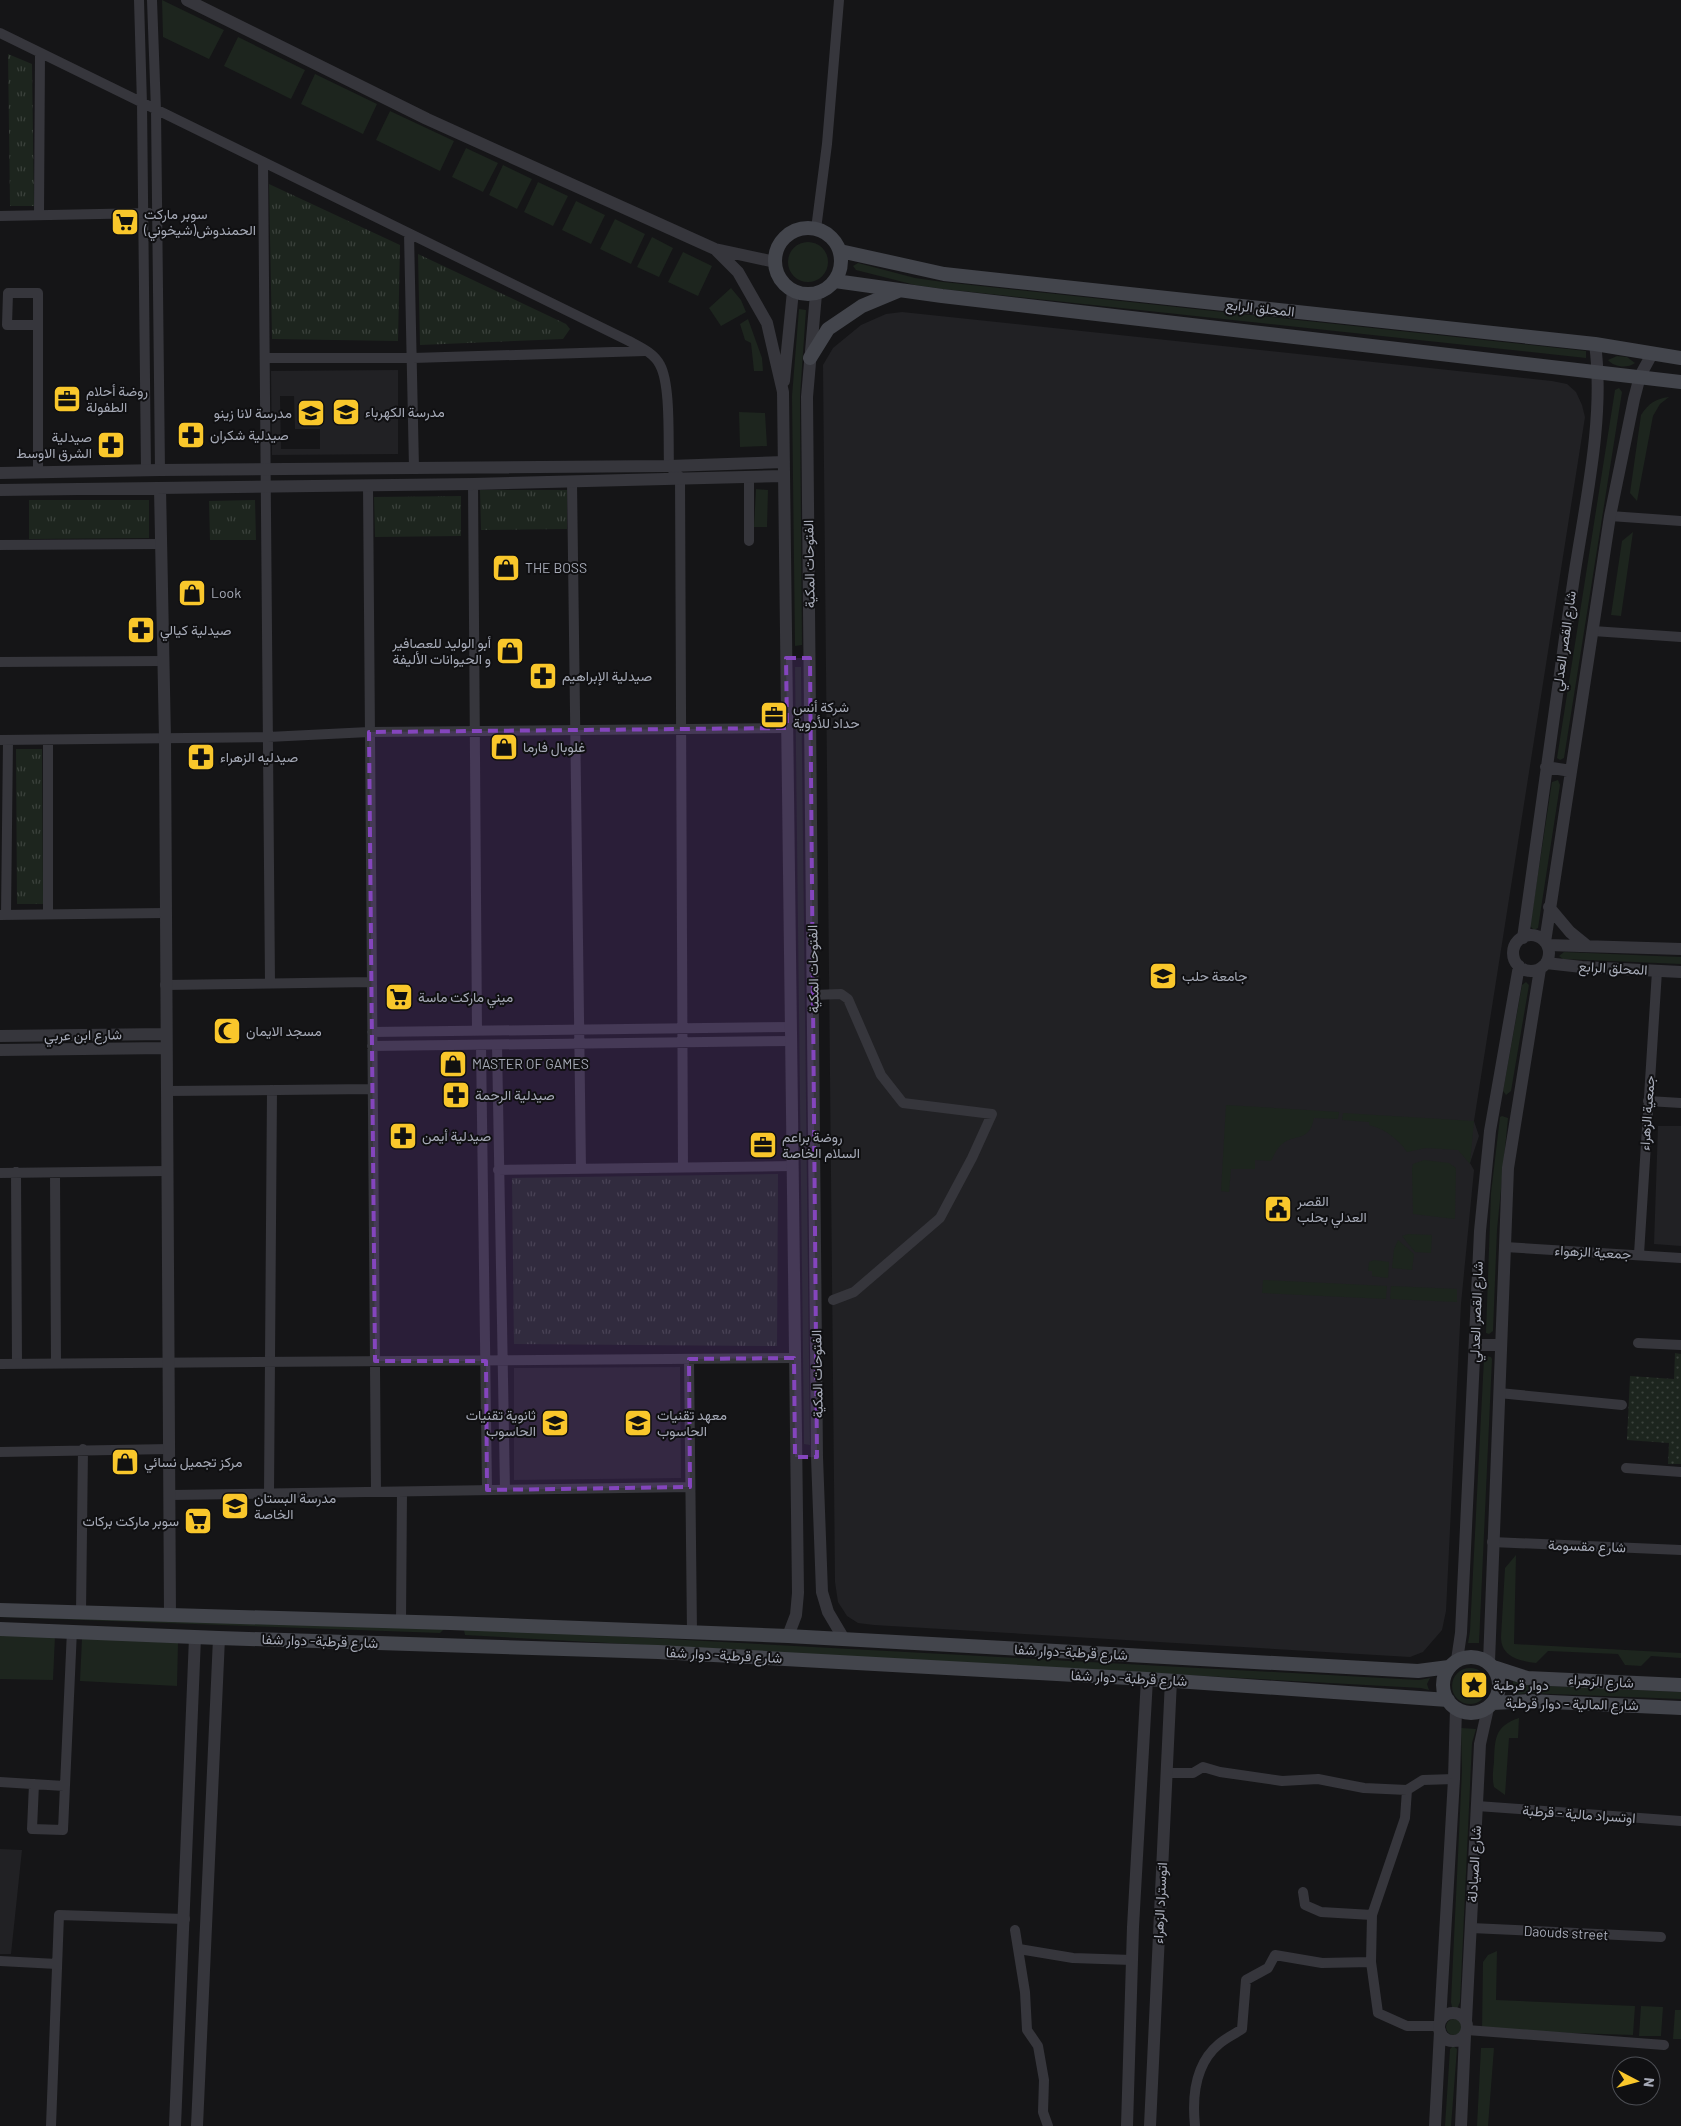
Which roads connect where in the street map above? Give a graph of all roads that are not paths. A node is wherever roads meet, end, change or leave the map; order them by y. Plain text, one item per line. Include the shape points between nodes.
1 (139, 0) edge
2 (152, 0) edge
3 (187, 0) edge
4 (839, 0) edge
5 (0, 33) edge
6 (40, 53) junction
7 (142, 104) junction
8 (156, 110) junction
9 (263, 162) junction
10 (143, 213) junction
11 (157, 213) junction
12 (39, 215) junction
13 (0, 216) edge
14 (816, 229) junction
15 (409, 234) junction
16 (715, 250) junction
17 (840, 251) junction
18 (775, 262) junction
19 (835, 281) junction
20 (899, 290) junction
21 (793, 292) junction
22 (816, 294) junction
23 (38, 325) dead end
24 (1595, 344) junction
25 (647, 351) junction
26 (1652, 354) junction
27 (266, 358) junction
28 (413, 358) junction
29 (810, 358) junction
30 (1681, 358) edge
31 (1599, 371) junction
32 (1640, 376) junction
33 (1681, 382) edge
34 (783, 392) junction
35 (784, 462) junction
36 (669, 466) junction
37 (414, 468) junction
38 (160, 470) junction
39 (264, 470) junction
40 (146, 471) junction
41 (0, 473) edge
42 (38, 473) junction
43 (749, 476) junction
44 (784, 476) junction
45 (680, 477) junction
46 (572, 482) junction
47 (473, 484) junction
48 (368, 485) junction
49 (265, 486) junction
50 (160, 488) junction
51 (0, 490) edge
52 (1610, 516) junction
53 (1681, 521) edge
54 (749, 541) dead end
55 (161, 544) junction
56 (0, 545) edge
57 (1593, 631) junction
58 (1681, 637) edge
59 (786, 658) junction
60 (810, 658) junction
61 (163, 661) junction
62 (0, 662) edge
63 (787, 728) junction
64 (681, 729) junction
65 (575, 730) junction
66 (474, 731) junction
67 (369, 732) junction
68 (268, 737) junction
69 (164, 738) junction
70 (4, 740) edge
71 (48, 741) junction
72 (1546, 767) junction
73 (1571, 771) junction
74 (1550, 907) junction
75 (164, 913) junction
76 (48, 914) junction
77 (3, 915) edge
78 (1522, 938) junction
79 (1546, 943) junction
80 (1586, 946) junction
81 (1681, 949) edge
82 (1519, 966) junction
83 (1543, 966) junction
84 (1657, 971) junction
85 (1681, 972) edge
86 (371, 982) junction
87 (270, 983) junction
88 (165, 985) junction
89 (813, 995) junction
90 (791, 1027) junction
91 (682, 1028) junction
92 (579, 1030) junction
93 (477, 1031) junction
94 (372, 1032) junction
95 (166, 1034) junction
96 (0, 1036) edge
97 (791, 1041) junction
98 (682, 1042) junction
99 (497, 1044) junction
100 (580, 1044) junction
101 (481, 1045) junction
102 (372, 1046) junction
103 (166, 1048) junction
104 (0, 1050) edge
105 (272, 1090) junction
106 (372, 1090) junction
107 (166, 1091) junction
108 (1648, 1101) junction
109 (1681, 1103) edge
110 (1495, 1104) junction
111 (1516, 1107) junction
112 (792, 1166) junction
113 (683, 1168) junction
114 (581, 1169) junction
115 (498, 1170) junction
116 (167, 1171) junction
117 (16, 1172) junction
118 (0, 1173) edge
119 (55, 1173) junction
120 (1505, 1246) junction
121 (1639, 1254) junction
122 (1681, 1258) edge
123 (832, 1300) dead end
124 (1638, 1343) dead end
125 (1475, 1345) junction
126 (1500, 1345) junction
127 (1681, 1346) edge
128 (794, 1358) junction
129 (688, 1359) junction
130 (486, 1360) junction
131 (502, 1360) junction
132 (375, 1361) junction
133 (270, 1362) junction
134 (169, 1363) junction
135 (0, 1364) edge
136 (17, 1364) junction
137 (56, 1364) junction
138 (1499, 1393) junction
139 (1622, 1405) dead end
140 (83, 1449) junction
141 (170, 1449) junction
142 (0, 1452) edge
143 (818, 1457) junction
144 (796, 1458) junction
145 (1626, 1468) dead end
146 (1681, 1472) edge
147 (690, 1487) junction
148 (488, 1490) junction
149 (505, 1490) junction
150 (376, 1492) junction
151 (402, 1492) junction
152 (269, 1494) junction
153 (171, 1495) junction
154 (1492, 1542) junction
155 (1681, 1550) edge
156 (0, 1610) edge
157 (81, 1613) junction
158 (170, 1616) junction
159 (401, 1622) junction
160 (450, 1623) junction
161 (0, 1629) edge
162 (72, 1630) junction
163 (659, 1632) junction
164 (692, 1633) junction
165 (788, 1636) junction
166 (195, 1637) junction
167 (219, 1638) junction
168 (844, 1639) junction
169 (449, 1645) junction
170 (658, 1652) junction
171 (1453, 1664) junction
172 (1491, 1665) junction
173 (1147, 1678) junction
174 (1171, 1680) junction
175 (1681, 1685) edge
176 (1452, 1704) junction
177 (1490, 1705) junction
178 (1681, 1708) edge
179 (1166, 1773) junction
180 (1454, 1779) junction
181 (0, 1782) edge
182 (34, 1784) junction
183 (64, 1786) junction
184 (1407, 1790) junction
185 (1477, 1806) junction
186 (1681, 1822) edge
187 (1303, 1892) dead end
188 (1372, 1916) junction
189 (185, 1919) junction
190 (1471, 1928) junction
191 (1016, 1930) dead end
192 (1661, 1937) dead end
193 (1019, 1949) junction
194 (1132, 1960) junction
195 (0, 1961) edge
196 (1371, 1962) junction
197 (57, 1964) junction
198 (1440, 2026) junction
199 (1466, 2029) junction
200 (1664, 2045) dead end
201 (176, 2112) junction
202 (197, 2120) edge
203 (50, 2126) edge
204 (175, 2126) edge
205 (1048, 2126) edge
206 (1127, 2126) edge
207 (1150, 2126) edge
208 (1195, 2126) edge
209 (1435, 2126) edge
210 (1461, 2126) edge

1 - 7 street
2 - 8 street
3 - 16 street via 427,119
4 - 14 street
5 - 6 street
6 - 7 street
6 - 12 street
7 - 8 street
7 - 10 street
8 - 9 street
8 - 11 street
9 - 15 street
9 - 27 street
10 - 11 street
10 - 12 street
10 - 40 street
11 - 38 street
12 - 13 street
14 - 17 main road via 830,236
14 - 18 main road via 802,228 791,232 780,242
15 - 25 street
15 - 28 street
16 - 18 street
16 - 34 street via 738,272 767,323
17 - 19 main road via 841,263
17 - 24 main road, المحلق الرابع via 944,274
18 - 21 main road via 779,279
19 - 20 main road
19 - 22 main road
20 - 29 main road via 862,306 828,329
20 - 31 main road
21 - 22 main road
21 - 34 street
22 - 29 street, الفتوحات المكية
23 - 42 street
24 - 26 main road, المحلق الرابع
24 - 31 street, شارع القصر العدلي
25 - 28 street
25 - 36 street via 660,364 666,383
26 - 30 main road, المحلق الرابع
26 - 32 street, شارع القصر العدلي
27 - 28 street
27 - 39 street
28 - 37 street
29 - 60 street, الفتوحات المكية via 807,397
31 - 32 main road
31 - 72 street, شارع القصر العدلي via 1593,449
32 - 33 main road
32 - 52 street, شارع القصر العدلي
34 - 35 street
35 - 36 street
35 - 44 street
36 - 37 street
36 - 45 street
37 - 39 street
38 - 39 street
38 - 40 street
39 - 49 street
40 - 42 street
41 - 42 street
43 - 44 street
43 - 45 street
43 - 54 street
44 - 59 street
45 - 46 street
45 - 64 street
46 - 47 street
46 - 65 street
47 - 48 street
47 - 66 street
48 - 49 street
48 - 67 street
49 - 50 street
49 - 68 street
50 - 51 street
50 - 55 street
52 - 53 street
52 - 57 street, شارع القصر العدلي
55 - 56 street
55 - 61 street
57 - 58 street
57 - 73 street, شارع القصر العدلي
59 - 60 street
59 - 63 street
60 - 89 street, الفتوحات المكية
61 - 62 street
61 - 69 street
63 - 64 street
63 - 90 street
64 - 65 street
64 - 91 street
65 - 66 street
65 - 92 street
66 - 67 street
66 - 93 street
67 - 68 street
67 - 86 street
68 - 69 street
68 - 87 street
69 - 71 street
69 - 75 street
70 - 71 street
70 - 77 street
71 - 76 street
72 - 73 street
72 - 78 street, شارع القصر العدلي
73 - 74 street, شارع القصر العدلي
74 - 79 street, شارع القصر العدلي
74 - 80 street
75 - 76 street
75 - 88 street
76 - 77 street
78 - 79 street via 1536,936
78 - 82 street via 1514,951
79 - 80 street, المحلق الرابع
79 - 83 street via 1549,956
80 - 81 street, المحلق الرابع
82 - 83 street via 1528,970
82 - 110 street, شارع القصر العدلي
83 - 84 street, المحلق الرابع
83 - 111 street, شارع القصر العدلي
84 - 85 street, المحلق الرابع
84 - 108 street, جمعية الزهراء
86 - 87 street
86 - 94 street
87 - 88 street
88 - 95 street
89 - 123 street via 841,994 848,999 881,1075 904,1103 992,1114 940,1218 854,1292
89 - 143 street, الفتوحات المكية
90 - 91 street
90 - 97 street
91 - 92 street
91 - 98 street
92 - 93 street
92 - 100 street
93 - 94 street
94 - 102 street
95 - 96 street, شارع ابن عربي
95 - 103 street
97 - 98 street
97 - 112 street
98 - 100 street
98 - 113 street
99 - 100 street
99 - 101 street
99 - 115 street
100 - 114 street
101 - 102 street
101 - 130 street
102 - 106 street
103 - 104 street
103 - 107 street
105 - 106 street
105 - 107 street
105 - 133 street
106 - 132 street
107 - 116 street
108 - 109 street
108 - 121 street, جمعية الزهراء
110 - 111 street
110 - 125 street, شارع القصر العدلي via 1480,1231
111 - 120 street, شارع القصر العدلي via 1508,1168
112 - 113 street
112 - 128 street
113 - 114 street
114 - 115 street
115 - 131 street
116 - 119 street
116 - 134 street
117 - 118 street
117 - 119 street
117 - 136 street
119 - 137 street
120 - 121 street, جمعية الزهواء
120 - 126 street, شارع القصر العدلي
121 - 122 street, جمعية الزهواء
124 - 127 street
125 - 126 street
125 - 171 street, شارع القصر العدلي via 1461,1633
126 - 138 street, شارع القصر العدلي
128 - 129 street
128 - 144 street
129 - 131 street
129 - 147 street
130 - 131 street
130 - 132 street
130 - 148 street
131 - 149 street
132 - 133 street
132 - 150 street
133 - 134 street
133 - 152 street
134 - 137 street
134 - 141 street
135 - 136 street
136 - 137 street
138 - 139 street
138 - 154 street, شارع القصر العدلي
140 - 141 street
140 - 142 street
140 - 157 street
141 - 153 street
143 - 144 street
143 - 168 street, الفتوحات المكية via 822,1592 828,1612
144 - 165 street via 798,1600
145 - 146 street
147 - 149 street
147 - 164 street
148 - 149 street
148 - 151 street
150 - 151 street
150 - 152 street
151 - 159 street
152 - 153 street
153 - 158 street
154 - 155 street, شارع مقسومة
154 - 172 street, شارع القصر العدلي
156 - 157 main road, شارع قرطبة-دوار شفا
157 - 158 main road, شارع قرطبة-دوار شفا
158 - 159 main road, شارع قرطبة-دوار شفا
159 - 160 main road, شارع قرطبة-دوار شفا
160 - 163 main road, شارع قرطبة-دوار شفا
160 - 169 main road
161 - 162 main road, شارع قرطبة- دوار شفا
162 - 166 main road, شارع قرطبة- دوار شفا
162 - 183 street
163 - 164 main road, شارع قرطبة-دوار شفا
163 - 170 main road
164 - 165 main road, شارع قرطبة-دوار شفا
165 - 168 main road, شارع قرطبة-دوار شفا
166 - 167 main road, شارع قرطبة- دوار شفا
166 - 189 street
167 - 169 main road, شارع قرطبة- دوار شفا
167 - 202 street
168 - 171 main road, شارع قرطبة-دوار شفا via 1418,1671
169 - 170 main road, شارع قرطبة- دوار شفا
170 - 173 main road, شارع قرطبة- دوار شفا
171 - 172 main road via 1473,1656
171 - 176 main road via 1443,1683
172 - 175 main road, شارع الزهراء via 1527,1678
172 - 177 main road via 1500,1685 1498,1695
173 - 174 main road, شارع قرطبة- دوار شفا
173 - 194 street, اتوستراد الزهراء
174 - 176 main road, شارع قرطبة- دوار شفا
174 - 179 street, اتوستراد الزهراء
176 - 177 main road via 1466,1712 1478,1712
176 - 180 street, شارع الصيادلة
177 - 178 main road, شارع المالية - دوار قرطبة via 1529,1701
177 - 185 street, شارع الصيادلة via 1480,1744
179 - 184 street via 1193,1773 1203,1767 1282,1781 1318,1779 1364,1788
179 - 207 street, اتوستراد الزهراء
180 - 184 street via 1422,1780
180 - 198 street, شارع الصيادلة
181 - 182 street
182 - 183 street
182 - 183 street via 32,1828 63,1830
184 - 188 street via 1405,1818
185 - 186 street, اوتسراد مالية - قرطبة
185 - 190 street, شارع الصيادلة
187 - 188 street via 1305,1905 1321,1912
188 - 196 street
189 - 197 street via 59,1915
189 - 201 street
190 - 192 street, Daouds street
190 - 199 street, شارع الصيادلة
191 - 193 street
193 - 194 street via 1073,1958
193 - 205 street via 1026,1992 1027,2030 1038,2046 1044,2080 1043,2112
194 - 206 street, اتوستراد الزهراء
195 - 197 street
196 - 198 street via 1378,2013 1407,2026
196 - 208 street via 1322,1964 1275,1955 1268,1968 1246,1980 1242,2029 1219,2044 1205,2059 1197,2078
197 - 203 street
198 - 199 street via 1446,2015 1455,2013
198 - 199 street via 1441,2035 1449,2041 1458,2040
198 - 209 street, شارع الصيادلة
199 - 200 street
199 - 210 street, شارع الصيادلة
201 - 202 street
201 - 204 street

